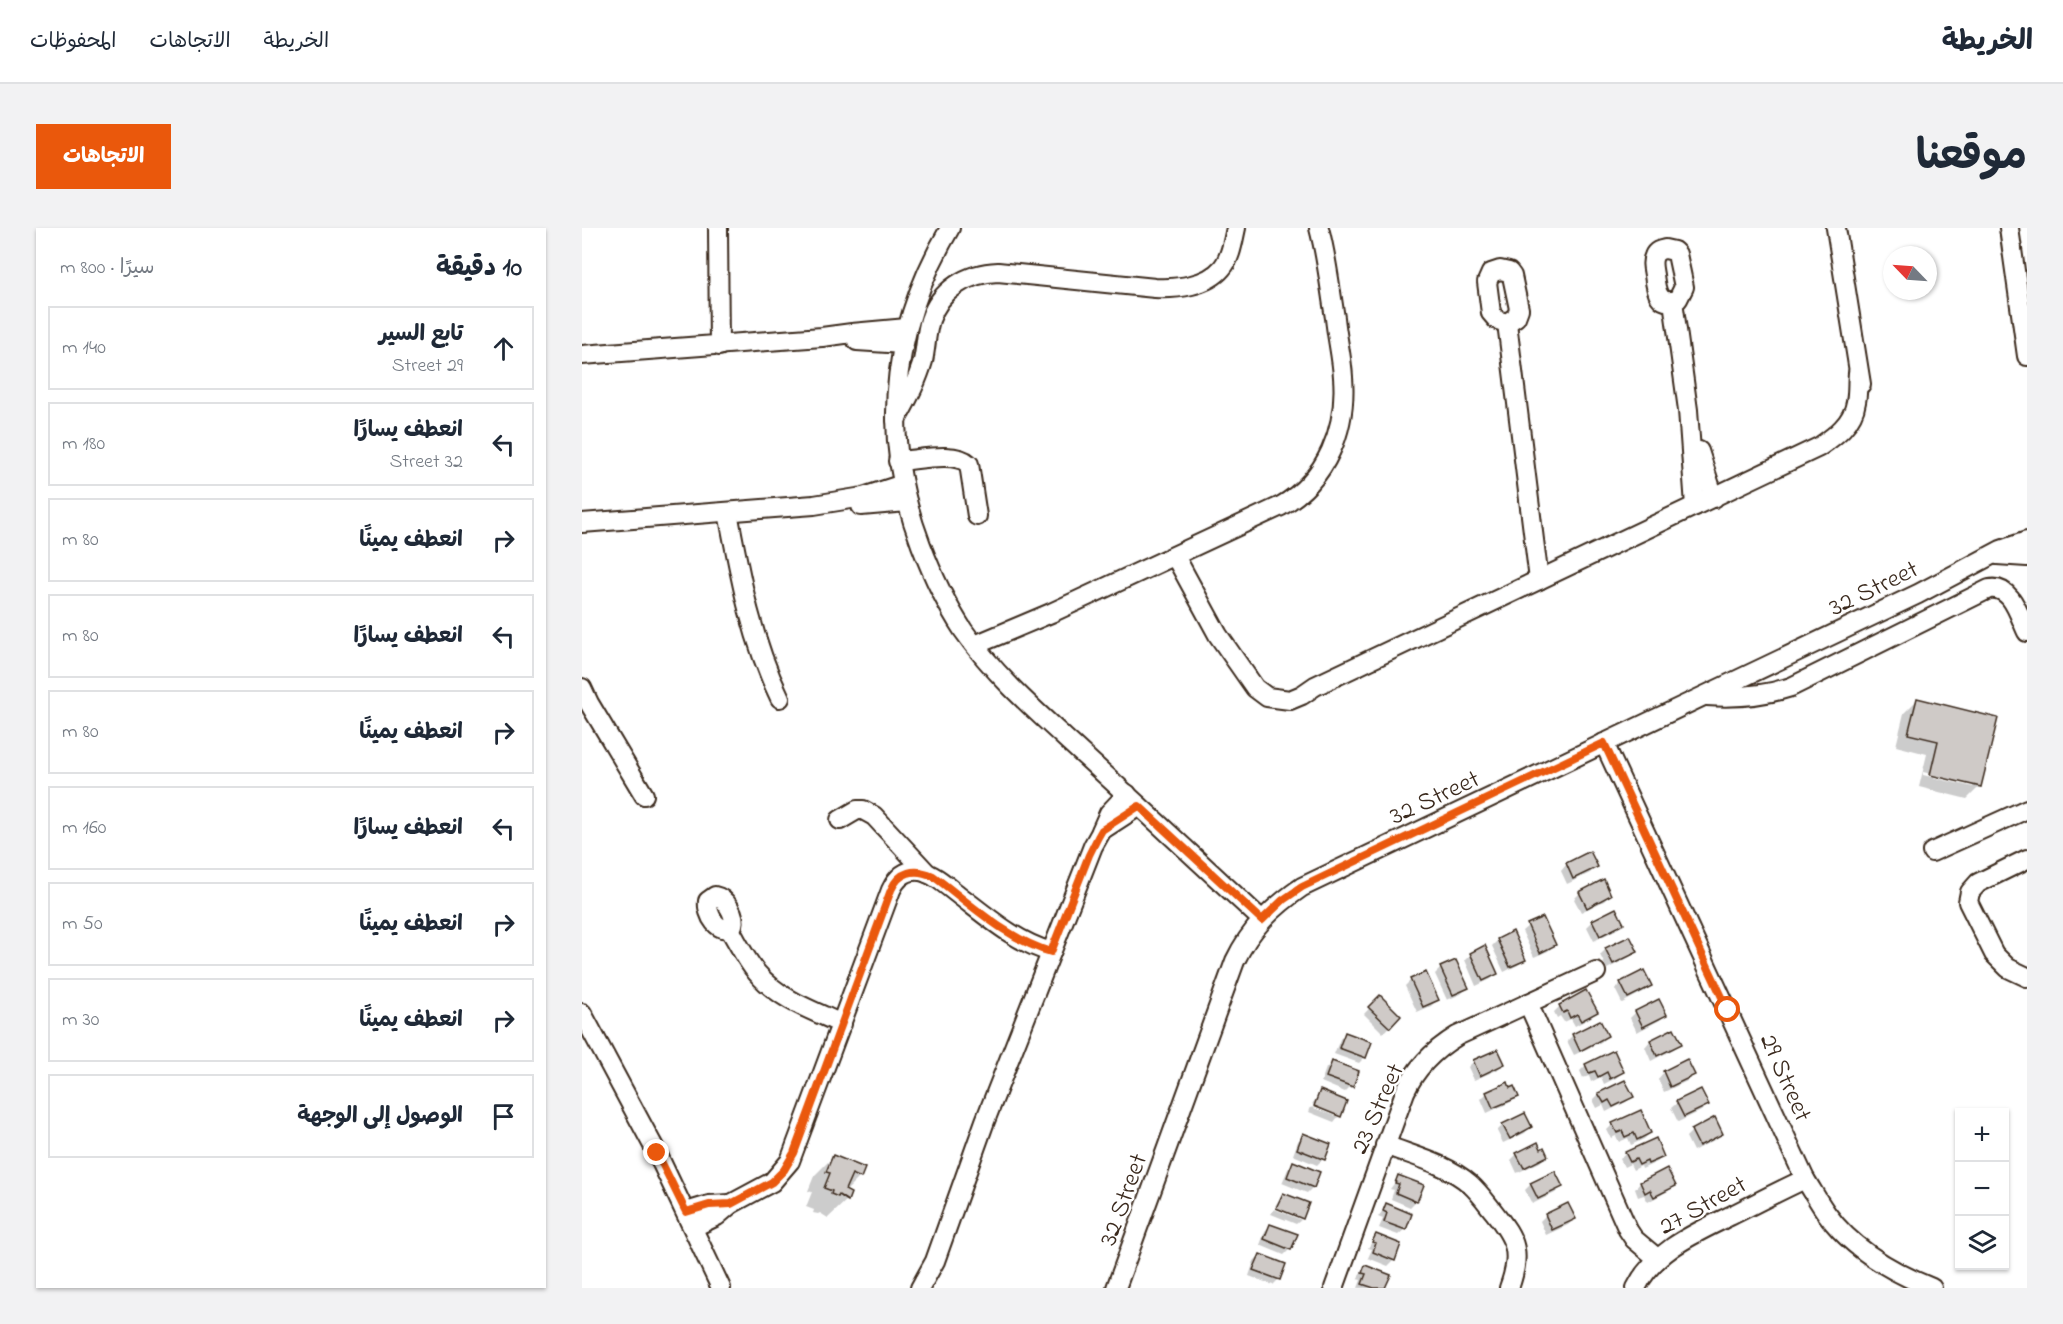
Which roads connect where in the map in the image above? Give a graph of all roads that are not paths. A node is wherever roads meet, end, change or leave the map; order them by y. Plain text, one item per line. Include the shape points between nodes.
1 (718, 228) edge
2 (950, 228) edge
3 (1236, 228) edge
4 (1319, 228) edge
5 (1836, 228) edge
6 (2009, 228) edge
7 (1673, 301) dead end
8 (1507, 323) dead end
9 (905, 336) junction
10 (726, 345) junction
11 (582, 355) edge
12 (2027, 356) edge
13 (1688, 410) junction
14 (895, 421) junction
15 (898, 461) junction
16 (905, 493) junction
17 (1714, 498) junction
18 (1695, 506) junction
19 (735, 511) junction
20 (978, 516) dead end
21 (582, 523) edge
22 (2027, 533) edge
23 (2027, 541) edge
24 (1993, 555) junction
25 (1175, 556) junction
26 (2027, 557) edge
27 (1547, 576) junction
28 (2027, 632) edge
29 (981, 653) junction
30 (582, 688) edge
31 (1705, 696) junction
32 (780, 698) dead end
33 (1604, 743) junction
34 (644, 795) dead end
35 (1133, 800) junction
36 (2027, 809) edge
37 (840, 820) dead end
38 (1932, 852) dead end
39 (2027, 859) edge
40 (927, 873) junction
41 (1262, 920) junction
42 (729, 928) dead end
43 (1051, 952) junction
44 (1596, 972) dead end
45 (2027, 977) edge
46 (1528, 1003) junction
47 (582, 1013) edge
48 (842, 1024) junction
49 (1385, 1145) junction
50 (1805, 1179) junction
51 (690, 1220) junction
52 (1658, 1259) junction
53 (721, 1288) edge
54 (920, 1288) edge
55 (1116, 1288) edge
56 (1335, 1288) edge
57 (1509, 1288) edge
58 (1636, 1288) edge
59 (1932, 1288) edge

1 - 10 street
2 - 9 street via 921,286
3 - 14 street via 1223,267 1205,280 1181,287 1155,288 998,272 978,274 958,283 935,309 917,377
4 - 25 street via 1343,375 1341,420 1330,453 1319,474 1292,500
5 - 17 street via 1858,373 1850,419 1809,453
6 - 12 street
7 - 13 street
8 - 27 street via 1530,511
9 - 10 street
9 - 14 street via 897,375
10 - 11 street
13 - 17 street
13 - 18 street
14 - 15 street
15 - 16 street
15 - 20 street via 953,457 965,461 969,464
16 - 19 street via 857,506
16 - 29 street via 935,579
17 - 18 street
18 - 27 street
19 - 21 street
19 - 32 street via 745,596 756,641
22 - 24 street
23 - 24 street, 32 Street
24 - 26 street, 32 Street
24 - 31 street, 32 Street
25 - 27 street via 1214,628 1256,688 1273,699 1290,700
25 - 29 street via 1051,613
28 - 31 street via 2009,596 1993,588 1791,687 1747,697
29 - 35 street via 1019,695
30 - 34 street
31 - 33 street, 32 Street
33 - 41 street, 32 Street via 1302,887
33 - 50 street, 29 Street
35 - 41 street
35 - 43 street via 1102,831 1089,855
36 - 38 street
37 - 40 street via 857,810 872,814
39 - 45 street via 1978,883 1968,902 1994,954 2008,968
40 - 43 street via 1014,936
40 - 48 street via 906,873 894,885
41 - 55 street, 32 Street via 1235,961
42 - 48 street via 750,964 772,989
43 - 54 street via 935,1261
44 - 46 street, 23 Street
46 - 49 street, 23 Street via 1457,1036 1428,1058 1411,1080
46 - 52 street via 1628,1230
47 - 51 street
48 - 51 street via 790,1161 772,1182 717,1216
49 - 56 street, 23 Street
49 - 57 street via 1448,1170 1475,1189 1508,1230 1515,1245 1517,1261
50 - 52 street, 27 Street via 1697,1232
50 - 59 street, 29 Street via 1827,1215 1853,1242 1900,1274
51 - 53 street
52 - 58 street, 27 Street

